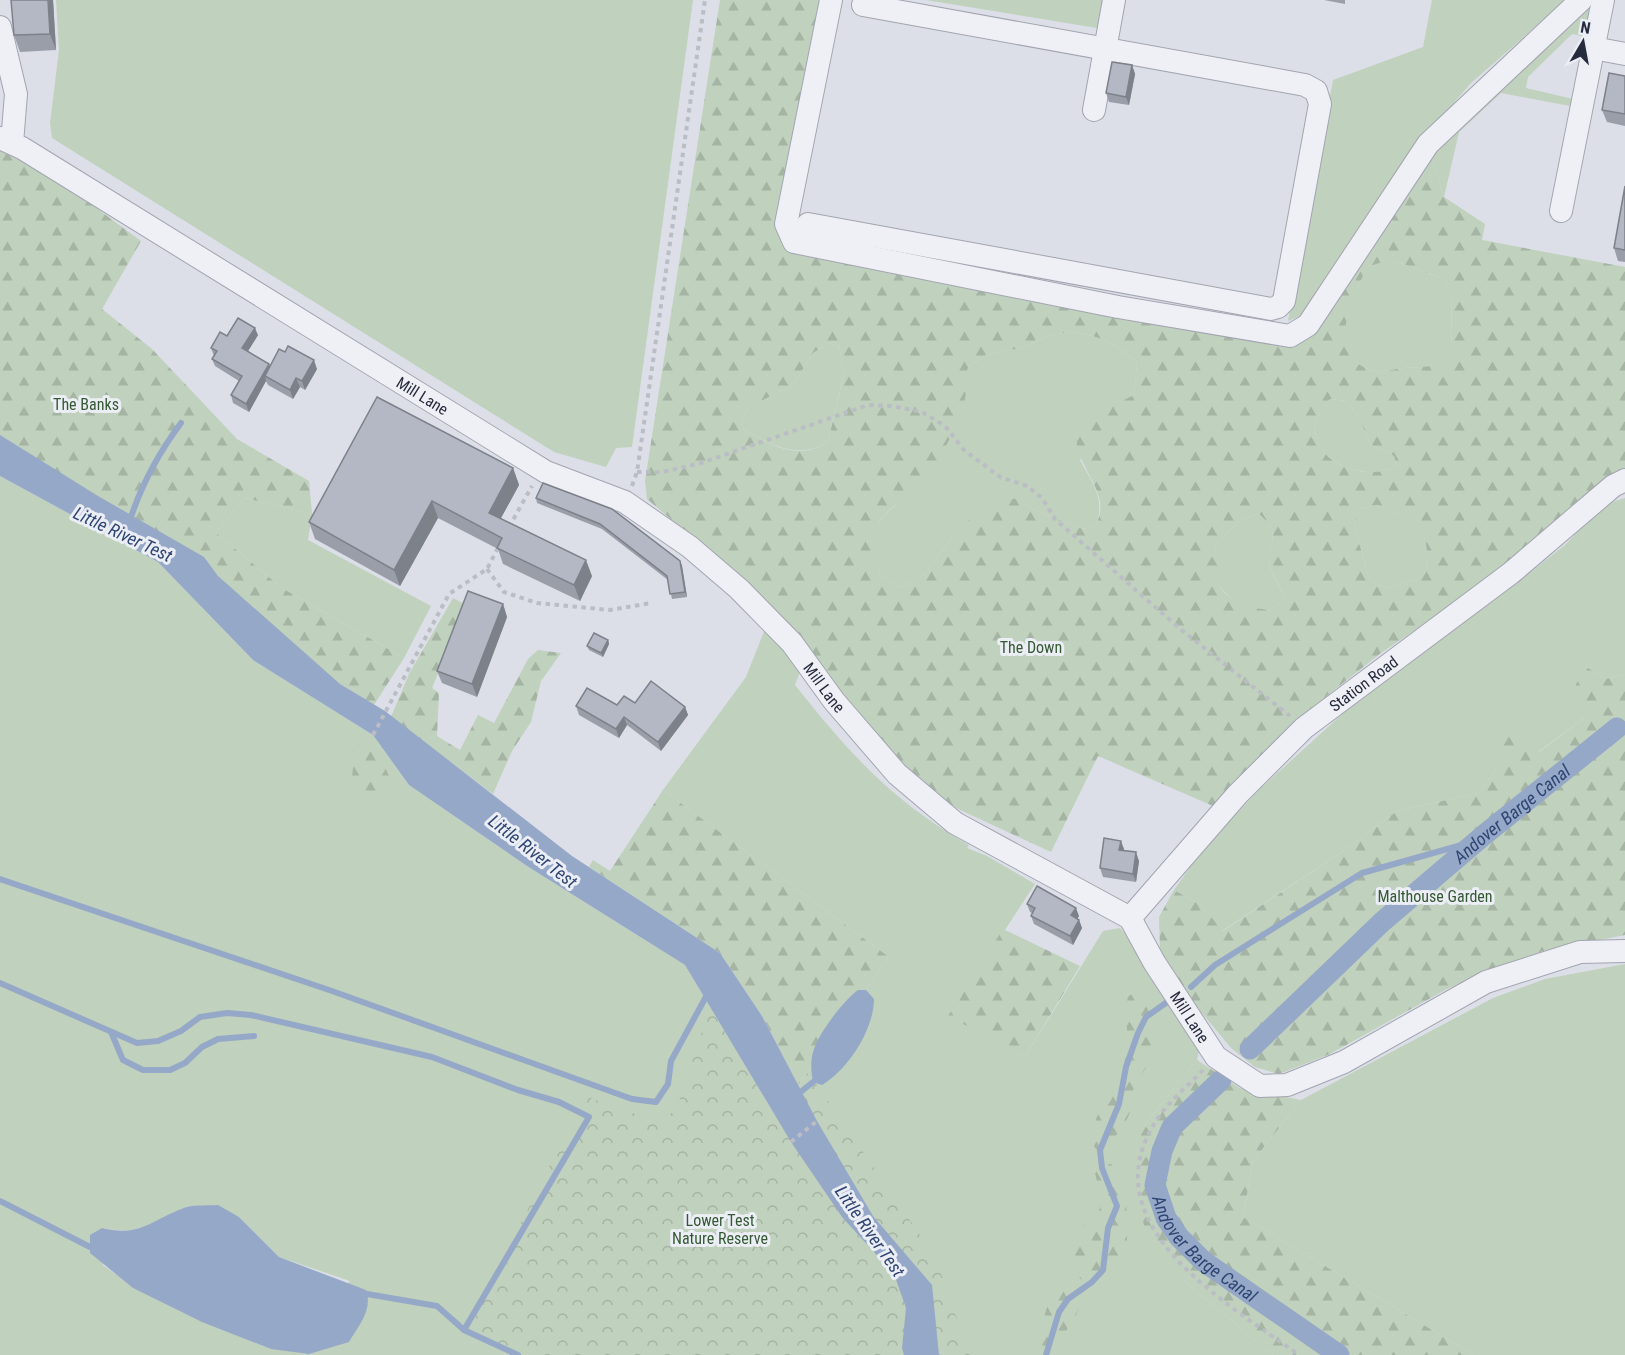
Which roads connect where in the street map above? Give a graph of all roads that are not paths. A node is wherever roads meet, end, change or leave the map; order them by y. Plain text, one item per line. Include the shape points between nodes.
1 (831, 0) edge
2 (1114, 0) edge
3 (1581, 0) edge
4 (1603, 0) edge
5 (863, 5) dead end
6 (0, 27) edge
7 (1106, 48) junction
8 (1593, 48) junction
9 (1625, 54) edge
10 (1094, 110) dead end
11 (6, 140) edge
12 (1561, 211) dead end
13 (808, 224) dead end
14 (1625, 480) edge
15 (1130, 918) junction
16 (1625, 951) edge

1 - 3 street via 786,224 794,242 1118,307 1290,336 1308,325 1428,144
2 - 7 street
4 - 8 street
5 - 7 street
6 - 11 street via 16,94
7 - 10 street
7 - 13 street via 1305,85 1316,91 1320,104 1284,301 1278,307 1270,309
8 - 9 street
8 - 12 street
11 - 15 street, Mill Lane via 546,472 625,502 690,547 739,589 792,643 834,701 897,774 947,816
14 - 15 street, Station Road via 1511,573 1304,728 1237,795
15 - 16 street, Mill Lane via 1216,1057 1260,1086 1287,1085 1344,1062 1486,982 1580,952

